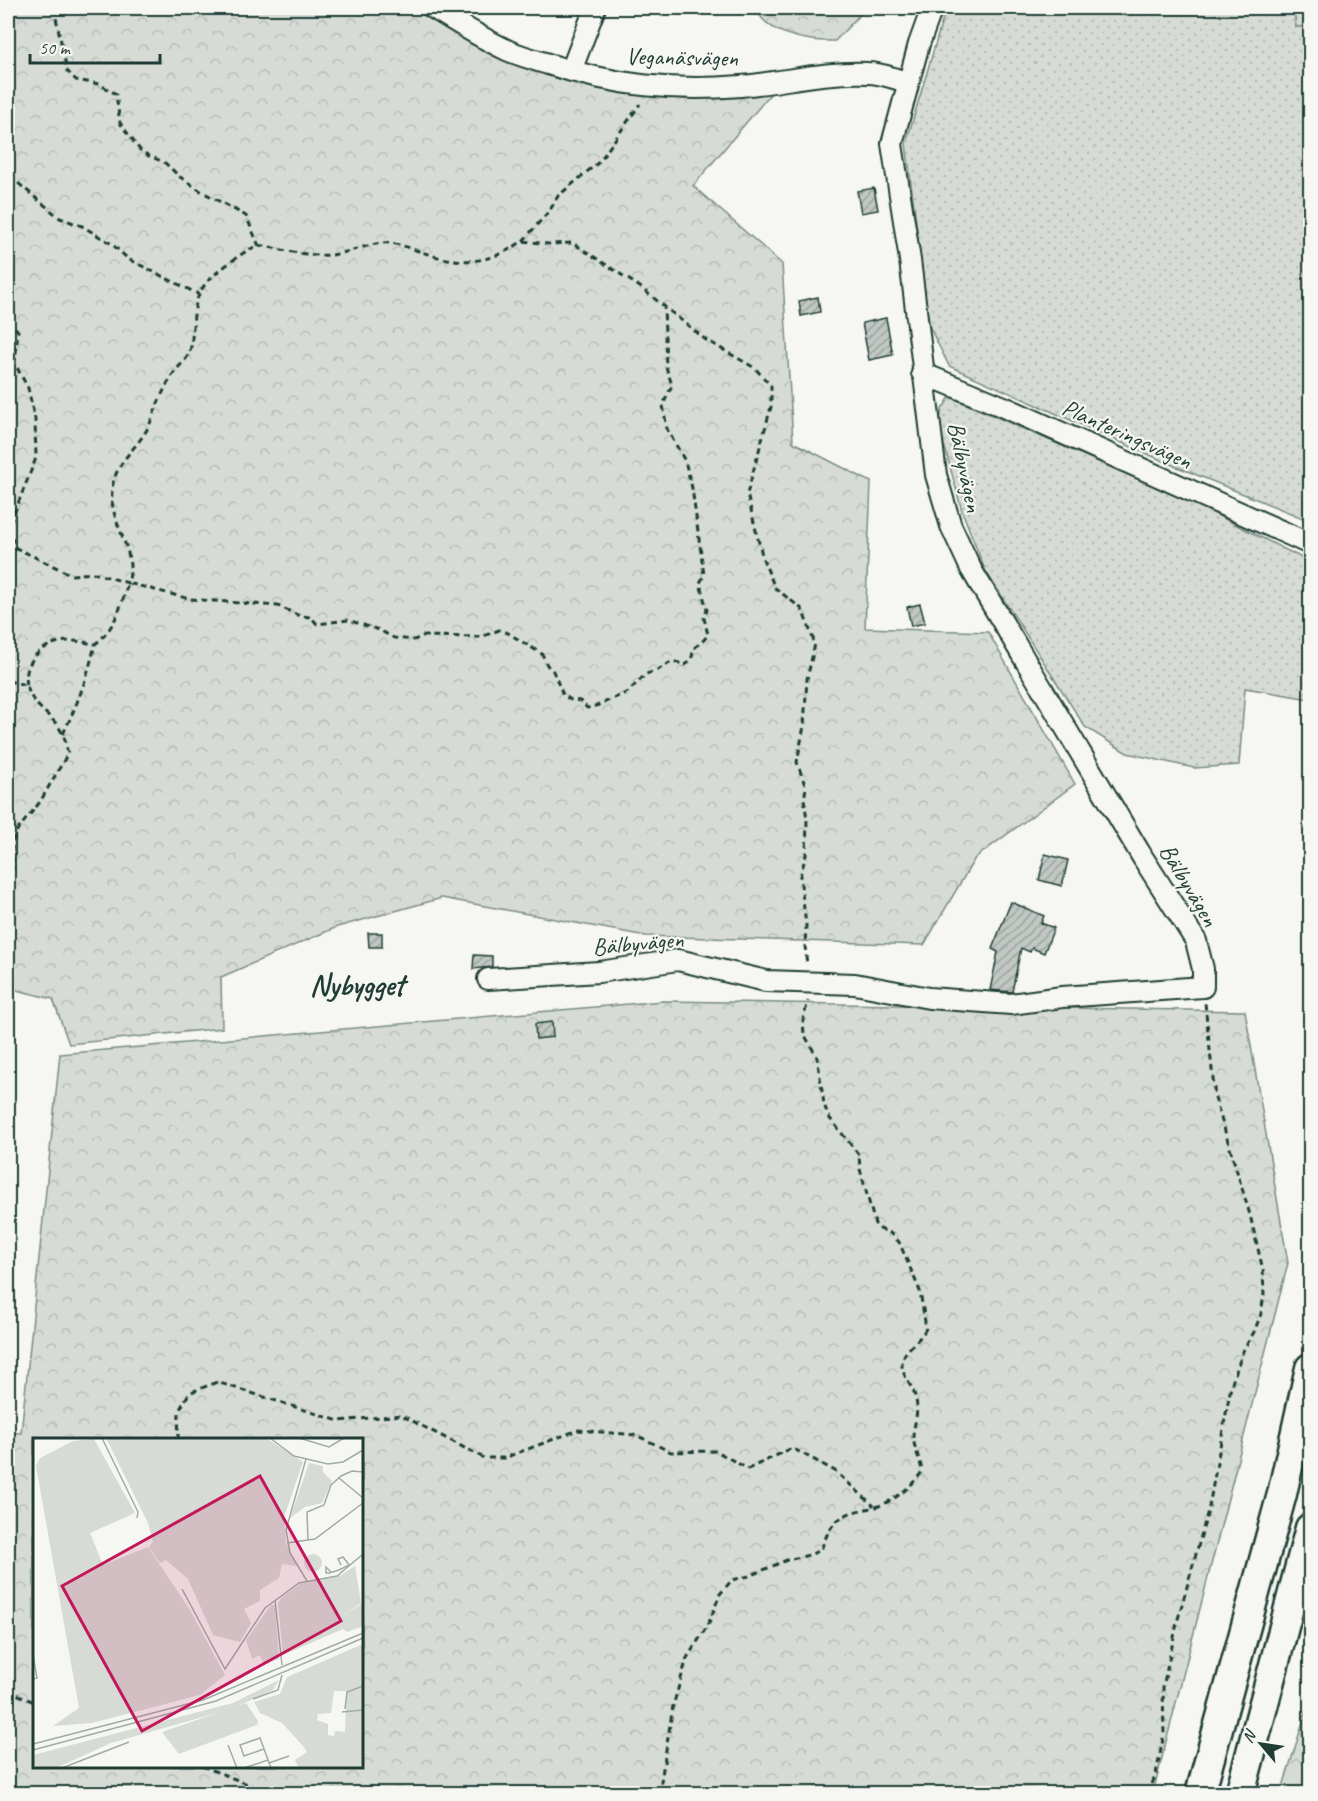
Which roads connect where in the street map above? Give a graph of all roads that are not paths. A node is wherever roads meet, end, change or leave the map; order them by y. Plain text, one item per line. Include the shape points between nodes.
1 (434, 8) edge
2 (595, 8) edge
3 (932, 8) edge
4 (571, 71) junction
5 (908, 82) junction
6 (922, 373) junction
7 (1311, 544) edge
8 (489, 979) dead end
9 (1311, 1368) edge
10 (1311, 1528) edge
11 (1200, 1794) edge
12 (1240, 1794) edge

1 - 4 street, Veganäsvägen via 510,52
2 - 4 street
3 - 5 street
4 - 5 street, Veganäsvägen via 651,87 722,87 816,74 870,72
5 - 6 street, Bälbyvägen via 892,144
6 - 7 street, Planteringsvägen
6 - 8 street, Bälbyvägen via 936,475 962,553 1196,941 1203,987 1011,1004 929,998 855,984 766,981 678,960 600,972
9 - 11 highway via 1282,1494
10 - 12 highway

